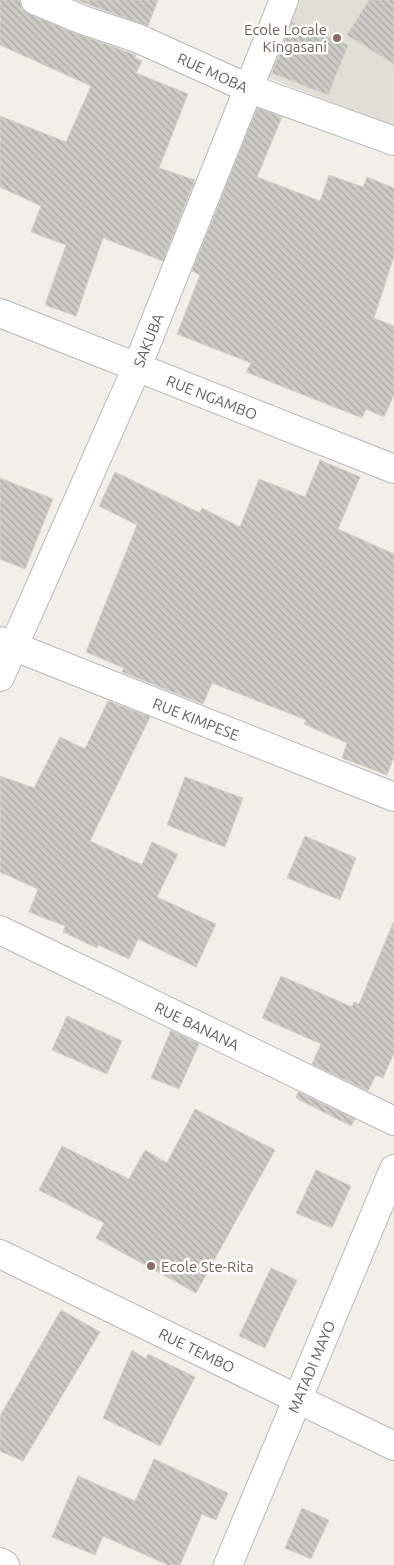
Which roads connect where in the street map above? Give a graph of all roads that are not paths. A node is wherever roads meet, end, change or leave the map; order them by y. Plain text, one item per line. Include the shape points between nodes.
1 (35, 0) edge
2 (284, 0) edge
3 (250, 89) junction
4 (394, 141) edge
5 (0, 313) edge
6 (137, 368) junction
7 (394, 469) edge
8 (7, 644) edge
9 (0, 677) edge
10 (394, 797) edge
11 (0, 930) edge
12 (394, 1121) edge
13 (394, 1169) edge
14 (0, 1254) edge
15 (298, 1400) junction
16 (394, 1446) edge
17 (0, 1562) edge
18 (5, 1565) edge
19 (228, 1565) edge

1 - 3 street, RUE MOBA via 137,38
2 - 3 street, SAKUBA
3 - 4 street, RUE MOBA
3 - 6 street, SAKUBA
5 - 6 street, RUE NGAMBO
6 - 7 street, RUE NGAMBO
6 - 8 street, SAKUBA
8 - 9 street, SAKUBA
8 - 10 street, RUE KIMPESE
11 - 12 street, RUE BANANA
13 - 15 street, MATADI MAYO
14 - 15 street, RUE TEMBO
15 - 16 street, RUE TEMBO
15 - 19 street, MATADI MAYO
17 - 18 street

